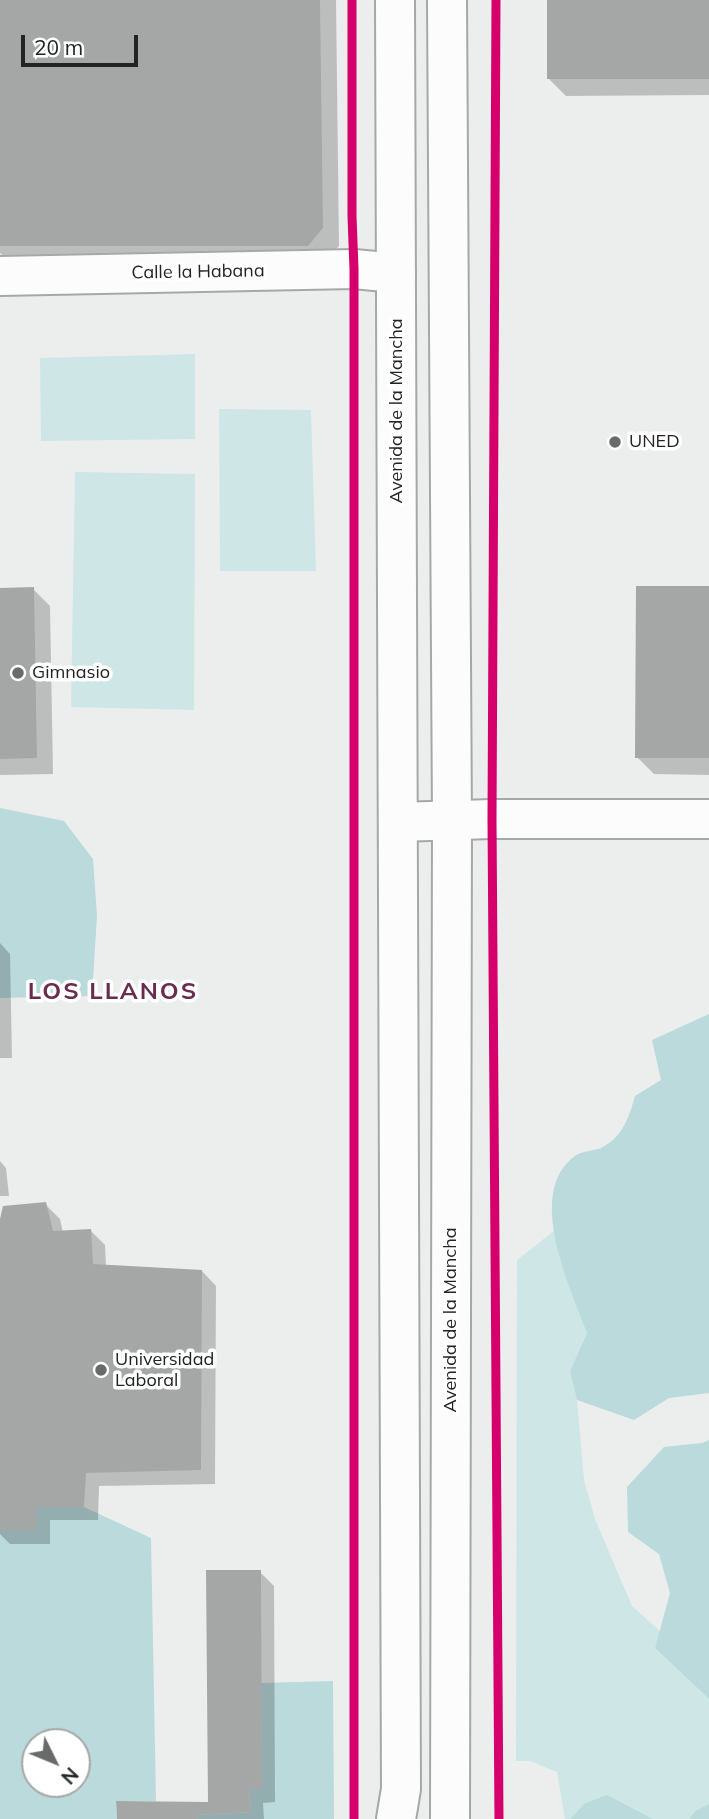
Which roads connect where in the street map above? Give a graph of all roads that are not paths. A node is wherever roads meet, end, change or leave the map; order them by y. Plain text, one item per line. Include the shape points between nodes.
1 (395, 0) edge
2 (447, 0) edge
3 (396, 273) junction
4 (0, 276) edge
5 (709, 819) edge
6 (398, 821) junction
7 (452, 821) junction
8 (398, 1804) edge
9 (450, 1819) edge

1 - 3 main road, Avenida de la Mancha
2 - 7 main road, Avenida de la Mancha
3 - 4 main road, Calle la Habana via 355,269
3 - 6 main road, Avenida de la Mancha
5 - 7 main road
6 - 7 main road
6 - 8 main road, Avenida de la Mancha
7 - 9 main road, Avenida de la Mancha

